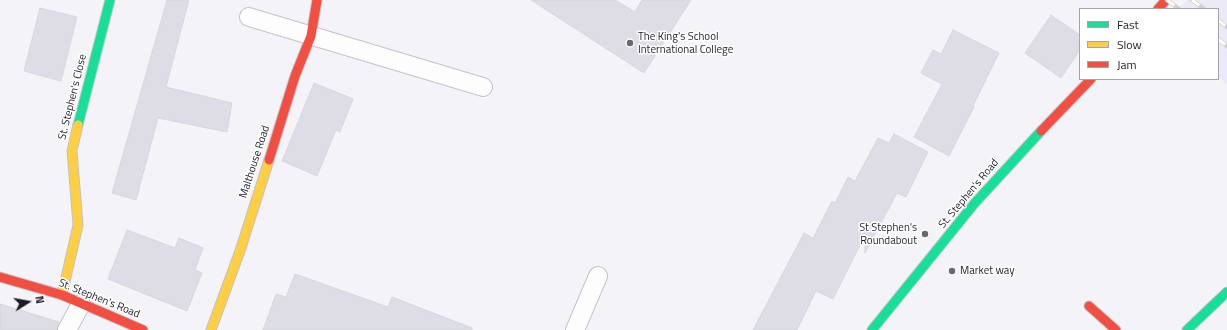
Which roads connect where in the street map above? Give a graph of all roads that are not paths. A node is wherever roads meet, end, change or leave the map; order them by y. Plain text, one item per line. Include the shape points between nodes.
1 (110, 0) edge
2 (317, 0) edge
3 (1166, 0) edge
4 (1159, 8) edge
5 (249, 17) dead end
6 (311, 36) junction
7 (1090, 80) edge
8 (483, 88) dead end
9 (598, 276) dead end
10 (0, 277) edge
11 (1227, 292) edge
12 (62, 295) junction
13 (81, 304) junction
14 (1088, 306) dead end
15 (68, 330) edge
16 (143, 330) edge
17 (211, 330) edge
18 (575, 330) edge
19 (872, 330) edge
20 (1116, 330) edge
21 (1187, 330) edge

1 - 12 street, St. Stephen's Close via 72,151 78,225
2 - 6 street, Malthouse Road
3 - 4 street
5 - 6 lane
6 - 8 lane
6 - 17 street, Malthouse Road via 295,76 240,251
7 - 19 street, St. Stephen's Road via 974,204
9 - 18 lane
10 - 12 street, St. Stephen's Road
11 - 21 street
12 - 13 street, St. Stephen's Road
13 - 15 lane
13 - 16 street, St. Stephen's Road
14 - 20 street

